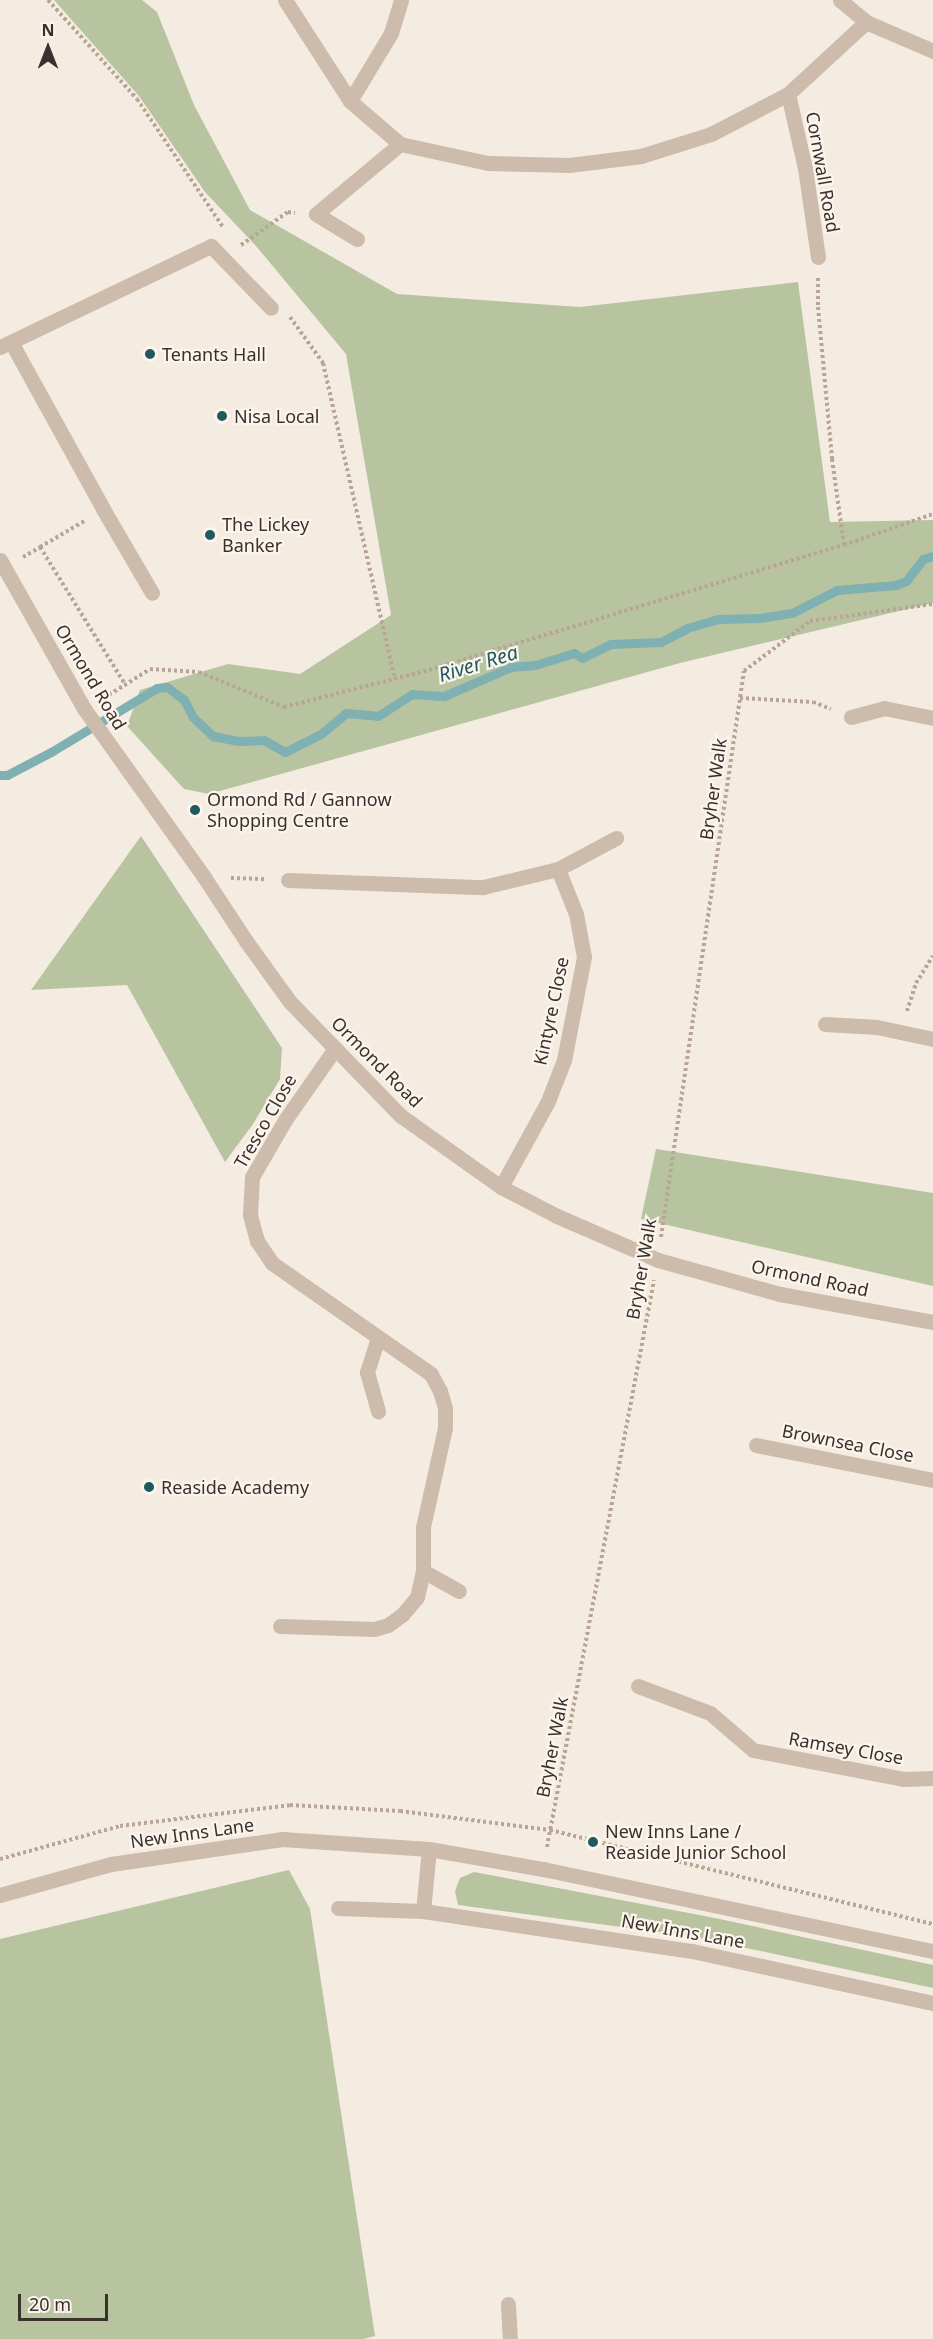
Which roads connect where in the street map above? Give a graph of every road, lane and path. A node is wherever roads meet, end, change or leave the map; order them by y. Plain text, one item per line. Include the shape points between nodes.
1 (285, 0) edge
2 (400, 0) edge
3 (840, 0) edge
4 (866, 22) junction
5 (933, 51) edge
6 (789, 94) junction
7 (350, 101) junction
8 (400, 144) junction
9 (316, 214) junction
10 (357, 239) dead end
11 (238, 247) dead end
12 (818, 257) joint
13 (271, 308) dead end
14 (5, 344) edge
15 (103, 510) junction
16 (933, 514) edge
17 (844, 545) junction
18 (40, 547) junction
19 (1, 566) edge
20 (152, 593) dead end
21 (933, 604) edge
22 (125, 684) junction
23 (740, 698) junction
24 (85, 710) junction
25 (851, 717) joint
26 (933, 718) edge
27 (616, 838) dead end
28 (558, 869) junction
29 (204, 877) junction
30 (288, 880) joint
31 (933, 956) edge
32 (825, 1024) dead end
33 (901, 1032) junction
34 (933, 1039) edge
35 (334, 1050) junction
36 (501, 1187) junction
37 (658, 1260) junction
38 (933, 1322) edge
39 (378, 1338) junction
40 (378, 1411) dead end
41 (756, 1445) dead end
42 (933, 1480) edge
43 (423, 1571) junction
44 (459, 1591) dead end
45 (280, 1626) dead end
46 (638, 1686) dead end
47 (933, 1778) edge
48 (429, 1849) junction
49 (543, 1869) junction
50 (0, 1895) edge
51 (338, 1908) dead end
52 (423, 1911) junction
53 (933, 1951) edge
54 (933, 2003) edge
55 (508, 2304) dead end
56 (510, 2339) edge

1 - 7 street, Cornwall Road
2 - 7 street via 391,33
3 - 4 street
4 - 5 street
4 - 6 street, Cornwall Road
6 - 8 street, Cornwall Road via 711,134 641,156 569,165 488,163
6 - 12 street, Cornwall Road
7 - 8 street, Cornwall Road
8 - 9 street
9 - 10 street
9 - 11 path via 288,212
12 - 17 path via 818,307
13 - 14 street via 211,246
14 - 15 street
15 - 18 path
15 - 20 street
16 - 17 path
17 - 22 path via 429,670 284,707 199,672 150,669
18 - 19 path
18 - 22 path
19 - 24 street, Ormond Road
21 - 23 path, Bryher Walk via 810,621 744,671
22 - 24 path
23 - 25 path via 813,702
23 - 37 path, Bryher Walk
24 - 29 street, Ormond Road
25 - 26 street via 884,708
27 - 28 street
28 - 30 street via 483,887
28 - 36 street, Kintyre Close via 576,914 584,957 564,1060 548,1101
29 - 30 path
29 - 35 street, Ormond Road via 290,1002
31 - 33 path via 916,983
32 - 33 street
33 - 34 street
35 - 36 street, Ormond Road via 401,1116
35 - 39 street, Tresco Close via 285,1120 252,1177 250,1215 257,1241 272,1263
36 - 37 street, Ormond Road
37 - 38 street, Ormond Road via 780,1294
37 - 49 path, Bryher Walk
39 - 40 street via 367,1372
39 - 43 street, Tresco Close via 431,1374 445,1408 441,1450 423,1527
41 - 42 street, Brownsea Close
43 - 44 street
43 - 45 street, Tresco Close via 417,1597 388,1625 374,1629
46 - 47 street, Ramsey Close via 710,1713 753,1750 903,1779
48 - 49 street, New Inns Lane
48 - 50 street, New Inns Lane via 282,1839 111,1864
48 - 52 street
49 - 53 street, New Inns Lane
51 - 52 street, New Inns Lane
52 - 54 street, New Inns Lane via 692,1951
55 - 56 street

